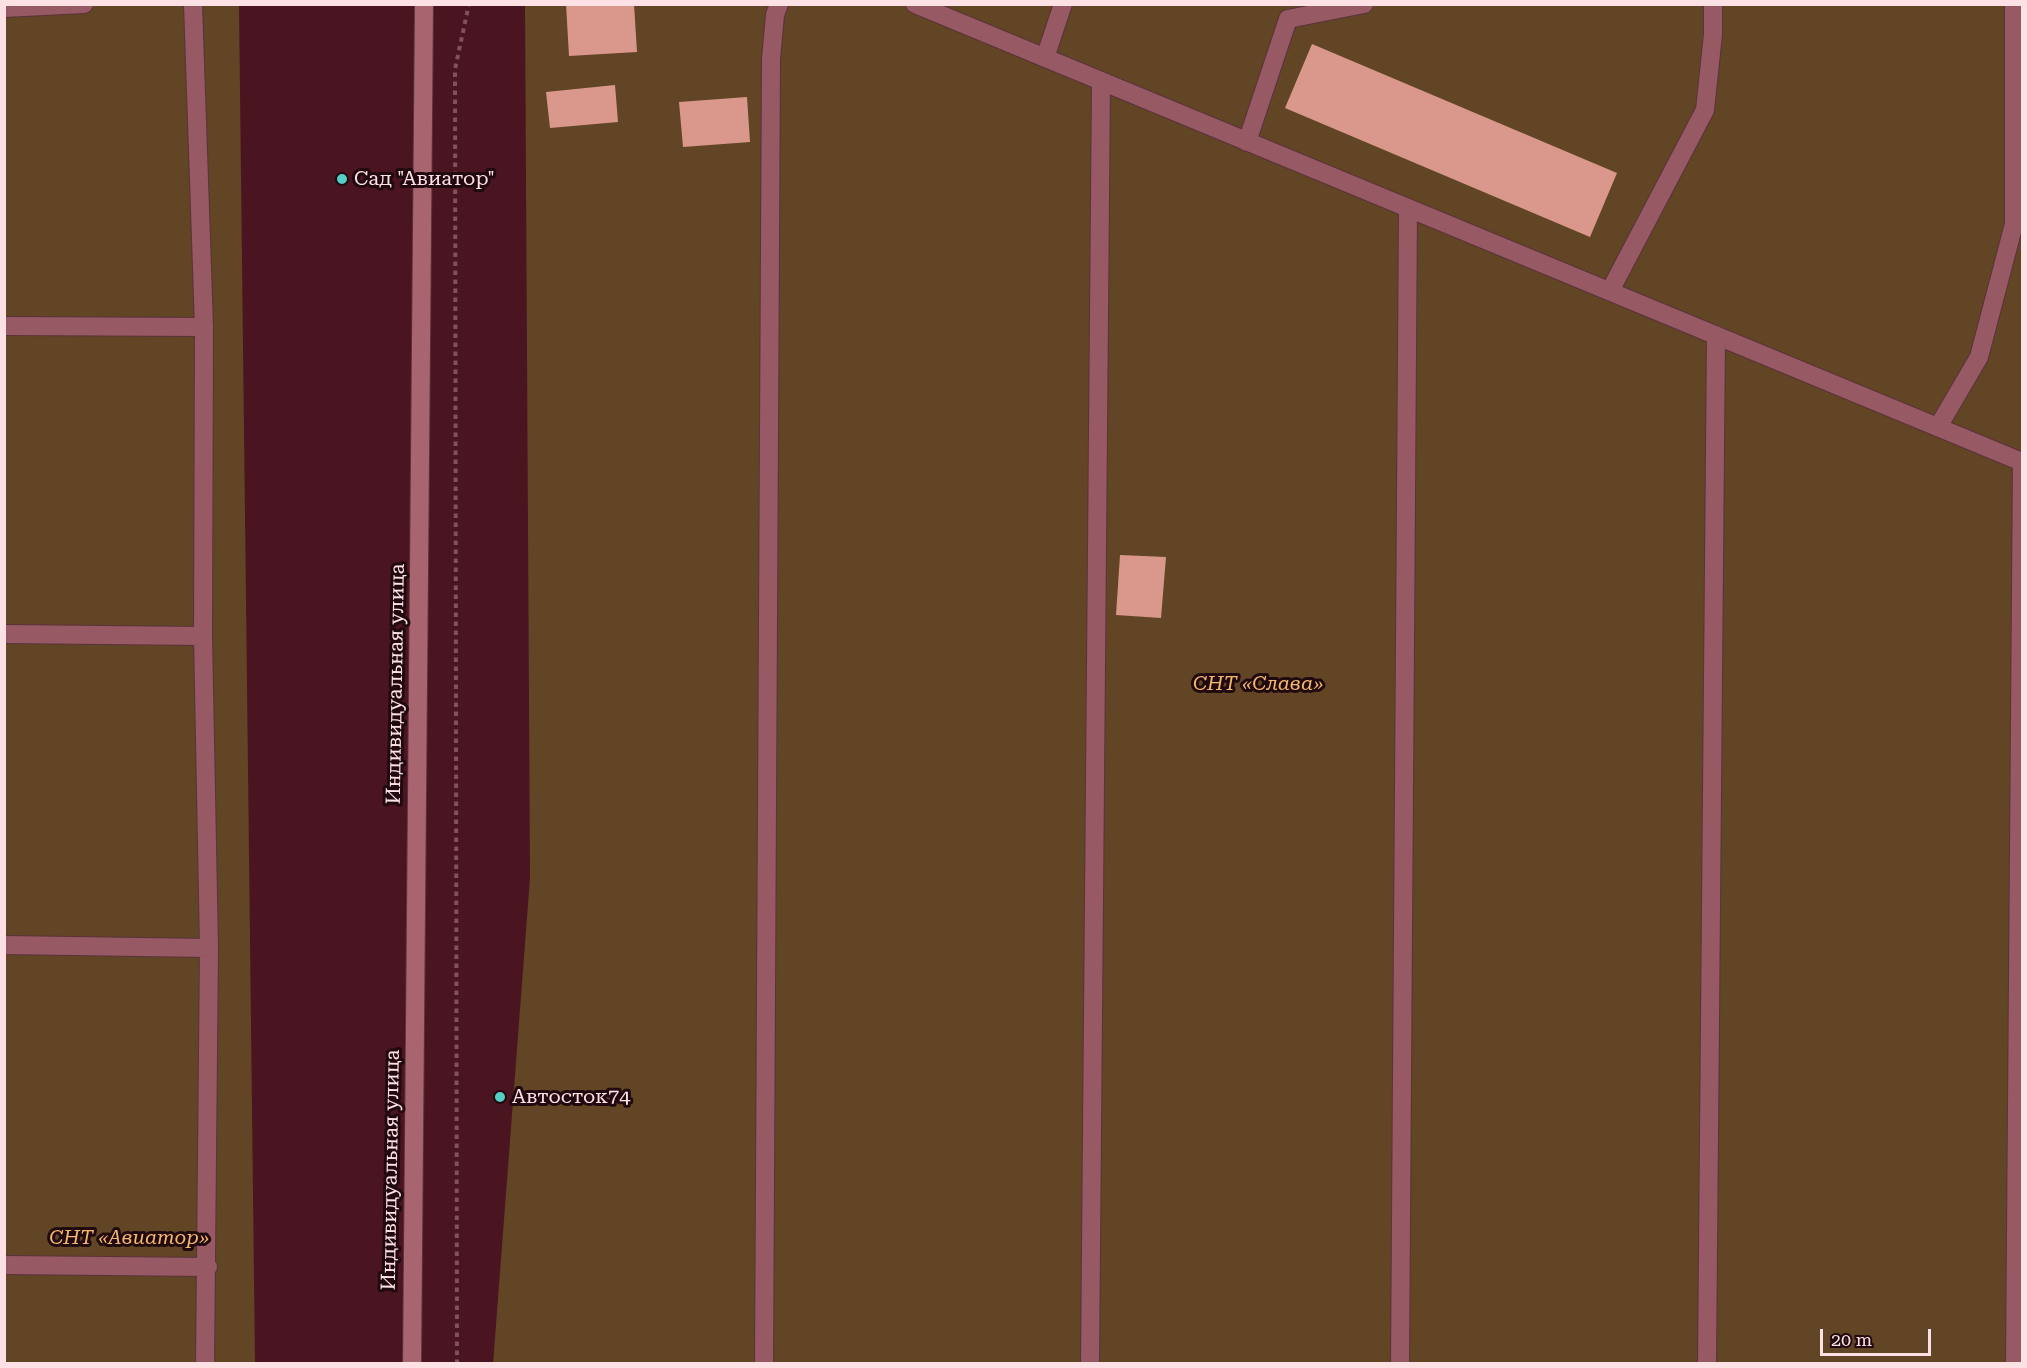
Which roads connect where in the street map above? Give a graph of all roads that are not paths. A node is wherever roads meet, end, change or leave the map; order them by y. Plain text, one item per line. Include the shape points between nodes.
1 (84, 4) edge
2 (193, 4) edge
3 (424, 4) edge
4 (779, 4) edge
5 (915, 4) edge
6 (1063, 4) edge
7 (1364, 4) edge
8 (1713, 4) edge
9 (2014, 4) edge
10 (4, 8) edge
11 (1045, 58) junction
12 (1101, 81) junction
13 (1247, 142) junction
14 (1408, 208) junction
15 (1610, 291) junction
16 (4, 326) edge
17 (204, 327) junction
18 (1716, 335) junction
19 (1938, 427) junction
20 (2022, 462) edge
21 (4, 634) edge
22 (203, 636) junction
23 (4, 945) edge
24 (209, 948) junction
25 (4, 1264) edge
26 (208, 1267) junction
27 (206, 1364) edge
28 (412, 1364) edge
29 (764, 1364) edge
30 (1090, 1364) edge
31 (1400, 1364) edge
32 (1707, 1364) edge
33 (2015, 1364) edge

1 - 10 lane
2 - 17 lane
3 - 28 main road, Индивидуальная улица
4 - 29 lane via 770,70
5 - 11 lane
6 - 11 lane
7 - 13 lane via 1288,19
8 - 15 lane via 1705,110
9 - 19 lane via 2014,224 1978,357
11 - 12 lane
12 - 13 lane
12 - 30 lane
13 - 14 lane
14 - 15 lane
14 - 31 lane
15 - 18 lane
16 - 17 lane
17 - 22 lane
18 - 19 lane
18 - 32 lane
19 - 20 lane
20 - 33 lane
21 - 22 lane
22 - 24 lane
23 - 24 lane
24 - 26 lane
25 - 26 lane
26 - 27 lane

